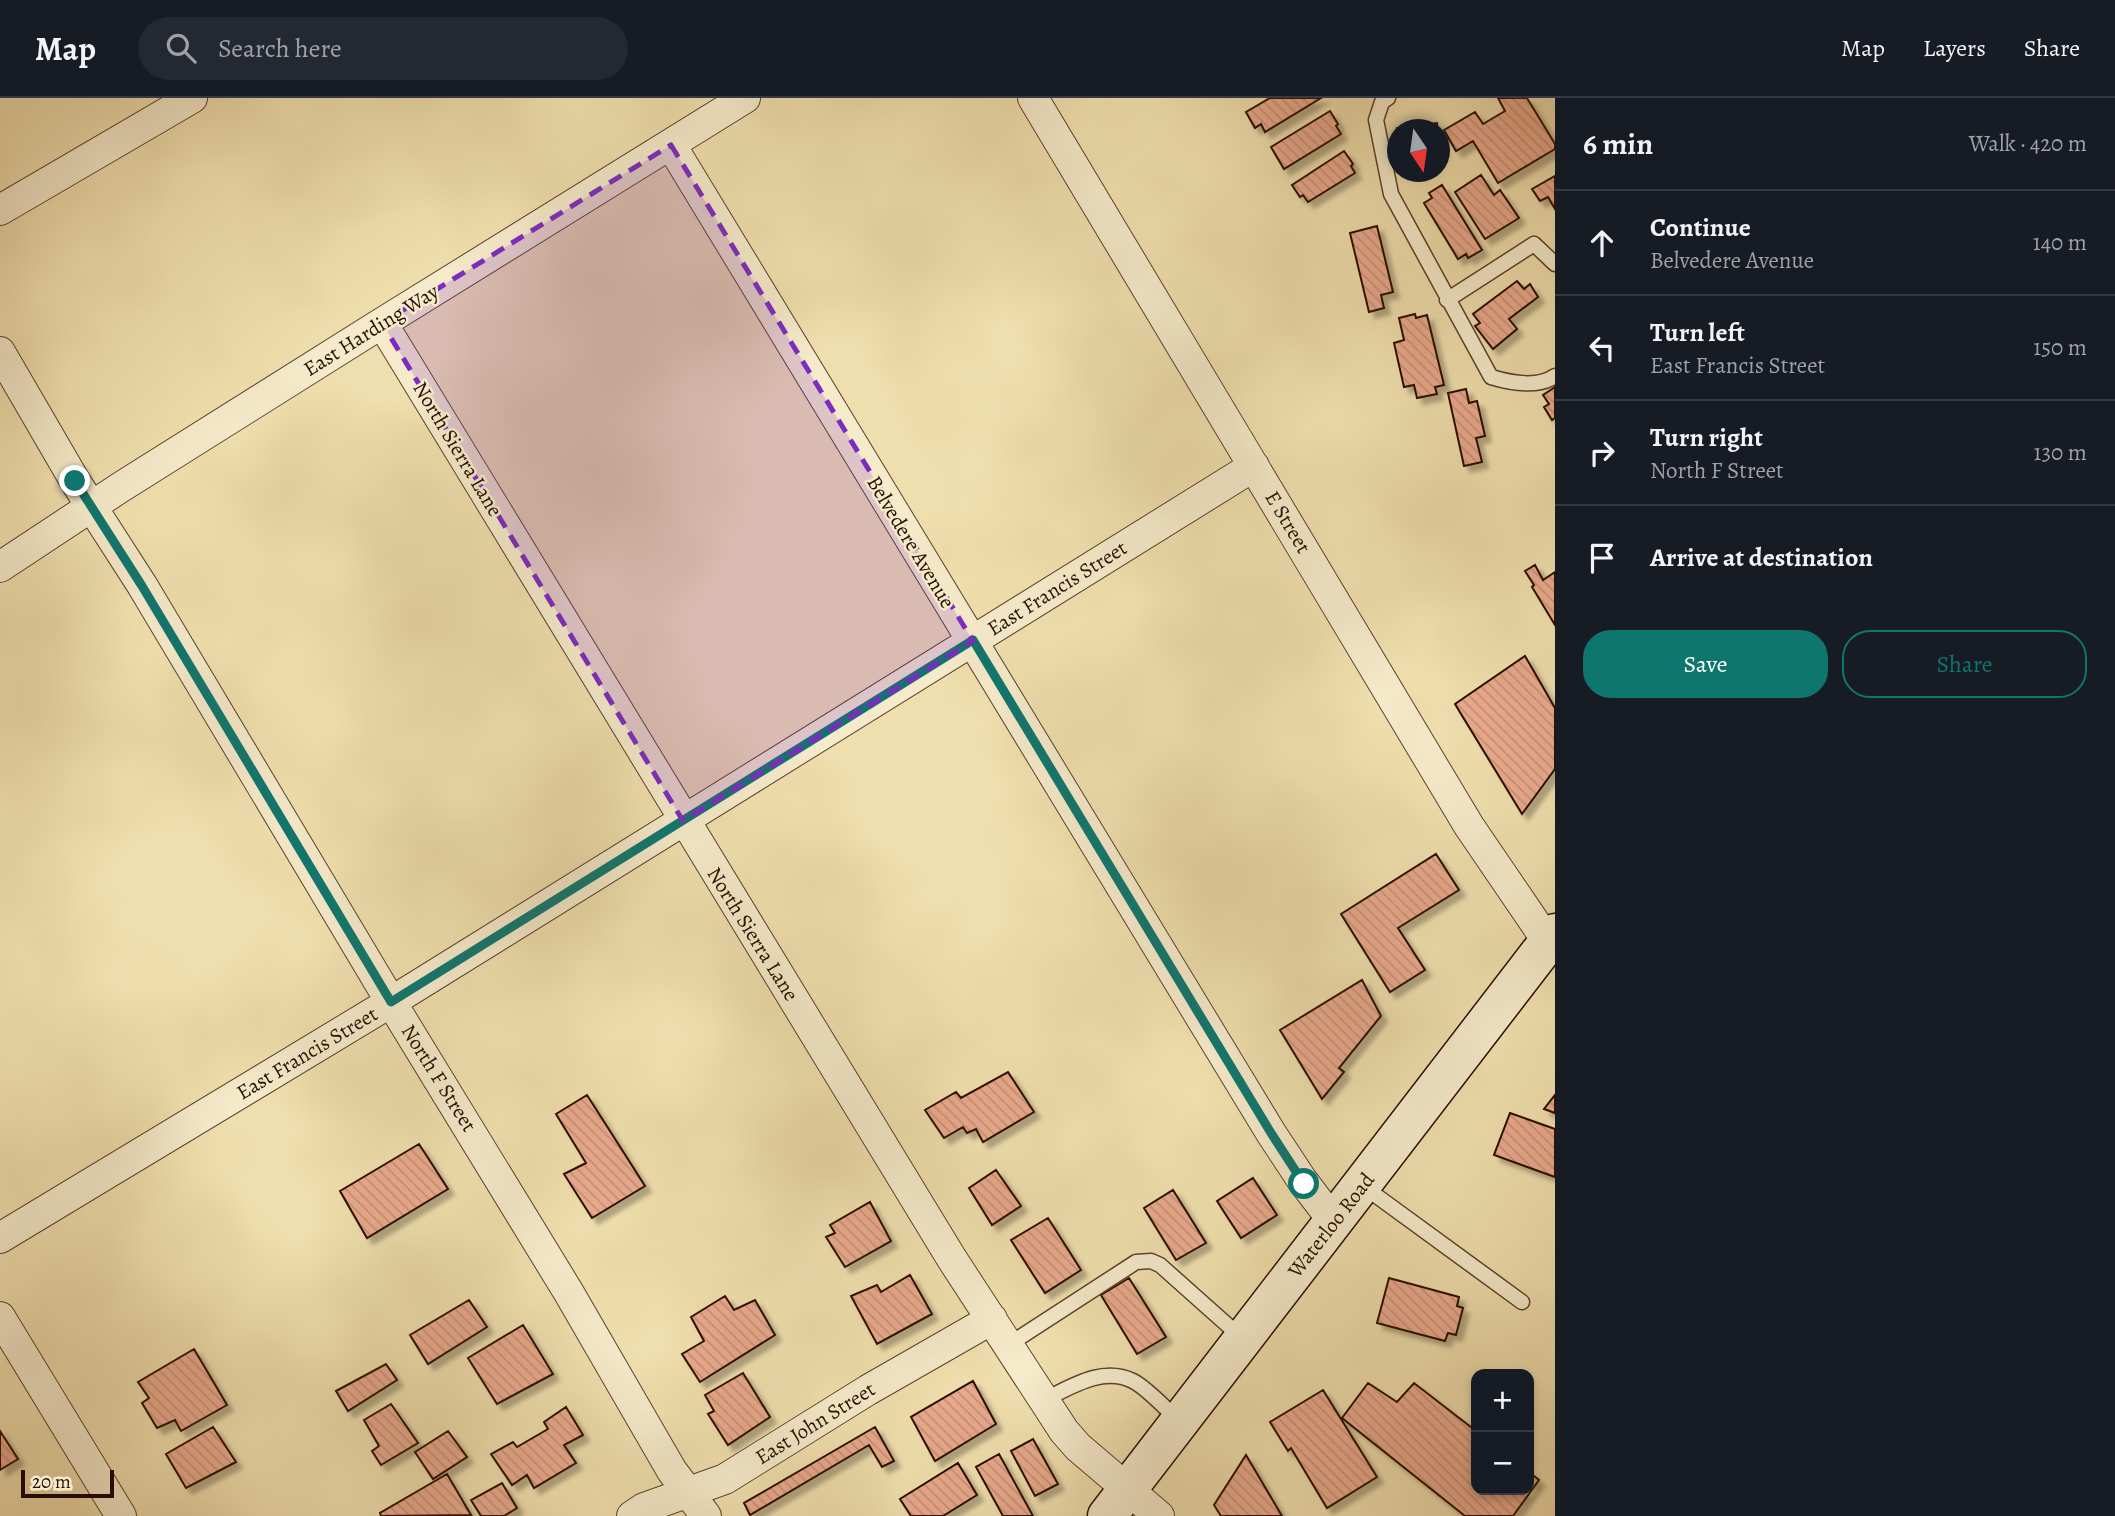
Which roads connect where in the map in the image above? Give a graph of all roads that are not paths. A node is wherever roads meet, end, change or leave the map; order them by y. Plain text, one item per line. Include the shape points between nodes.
1 (192, 98) edge
2 (746, 98) edge
3 (1033, 98) edge
4 (1388, 98) edge
5 (671, 145) junction
6 (0, 210) edge
7 (1555, 264) edge
8 (1447, 300) junction
9 (382, 323) junction
10 (0, 352) edge
11 (1555, 376) edge
12 (1254, 466) junction
13 (93, 508) junction
14 (0, 567) edge
15 (973, 640) junction
16 (683, 821) junction
17 (1552, 937) edge
18 (391, 1002) junction
19 (1362, 1186) junction
20 (1334, 1222) junction
21 (0, 1238) edge
22 (1522, 1302) dead end
23 (0, 1317) edge
24 (992, 1319) junction
25 (1244, 1339) junction
26 (1009, 1345) junction
27 (1044, 1400) junction
28 (1180, 1422) junction
29 (688, 1492) junction
30 (1117, 1502) edge
31 (121, 1516) edge
32 (632, 1516) edge
33 (706, 1516) edge
34 (1159, 1516) edge

1 - 6 street
2 - 5 street, East Harding Way
3 - 12 street, E Street
4 - 8 lane via 1376,120 1391,194
5 - 9 street, East Harding Way
5 - 15 street, Belvedere Avenue
7 - 8 lane via 1534,244
8 - 11 lane via 1491,377 1510,383 1546,382
9 - 13 street, East Harding Way
9 - 16 street, North Sierra Lane
10 - 13 street, North F Street
12 - 15 street, East Francis Street
12 - 17 street, E Street via 1469,826
13 - 14 street, East Harding Way
13 - 18 street, North F Street
15 - 16 street, East Francis Street
15 - 20 street, Belvedere Avenue via 1271,1133
16 - 18 street, East Francis Street
16 - 24 street, North Sierra Lane
17 - 19 main road, Waterloo Road
18 - 21 street, East Francis Street
18 - 29 street, North F Street
19 - 20 main road, Waterloo Road
19 - 22 lane
20 - 25 main road, Waterloo Road
23 - 31 street
24 - 26 street, North Sierra Lane
24 - 29 street, East John Street via 725,1479
25 - 26 lane via 1150,1261 1136,1262
25 - 28 main road, Waterloo Road
26 - 27 street, North Sierra Lane
27 - 28 lane via 1084,1381 1111,1376 1133,1381
27 - 30 street, North Sierra Lane
28 - 30 main road, Waterloo Road
29 - 32 street, East John Street
29 - 33 street, North F Street
30 - 34 street, North Sierra Lane

